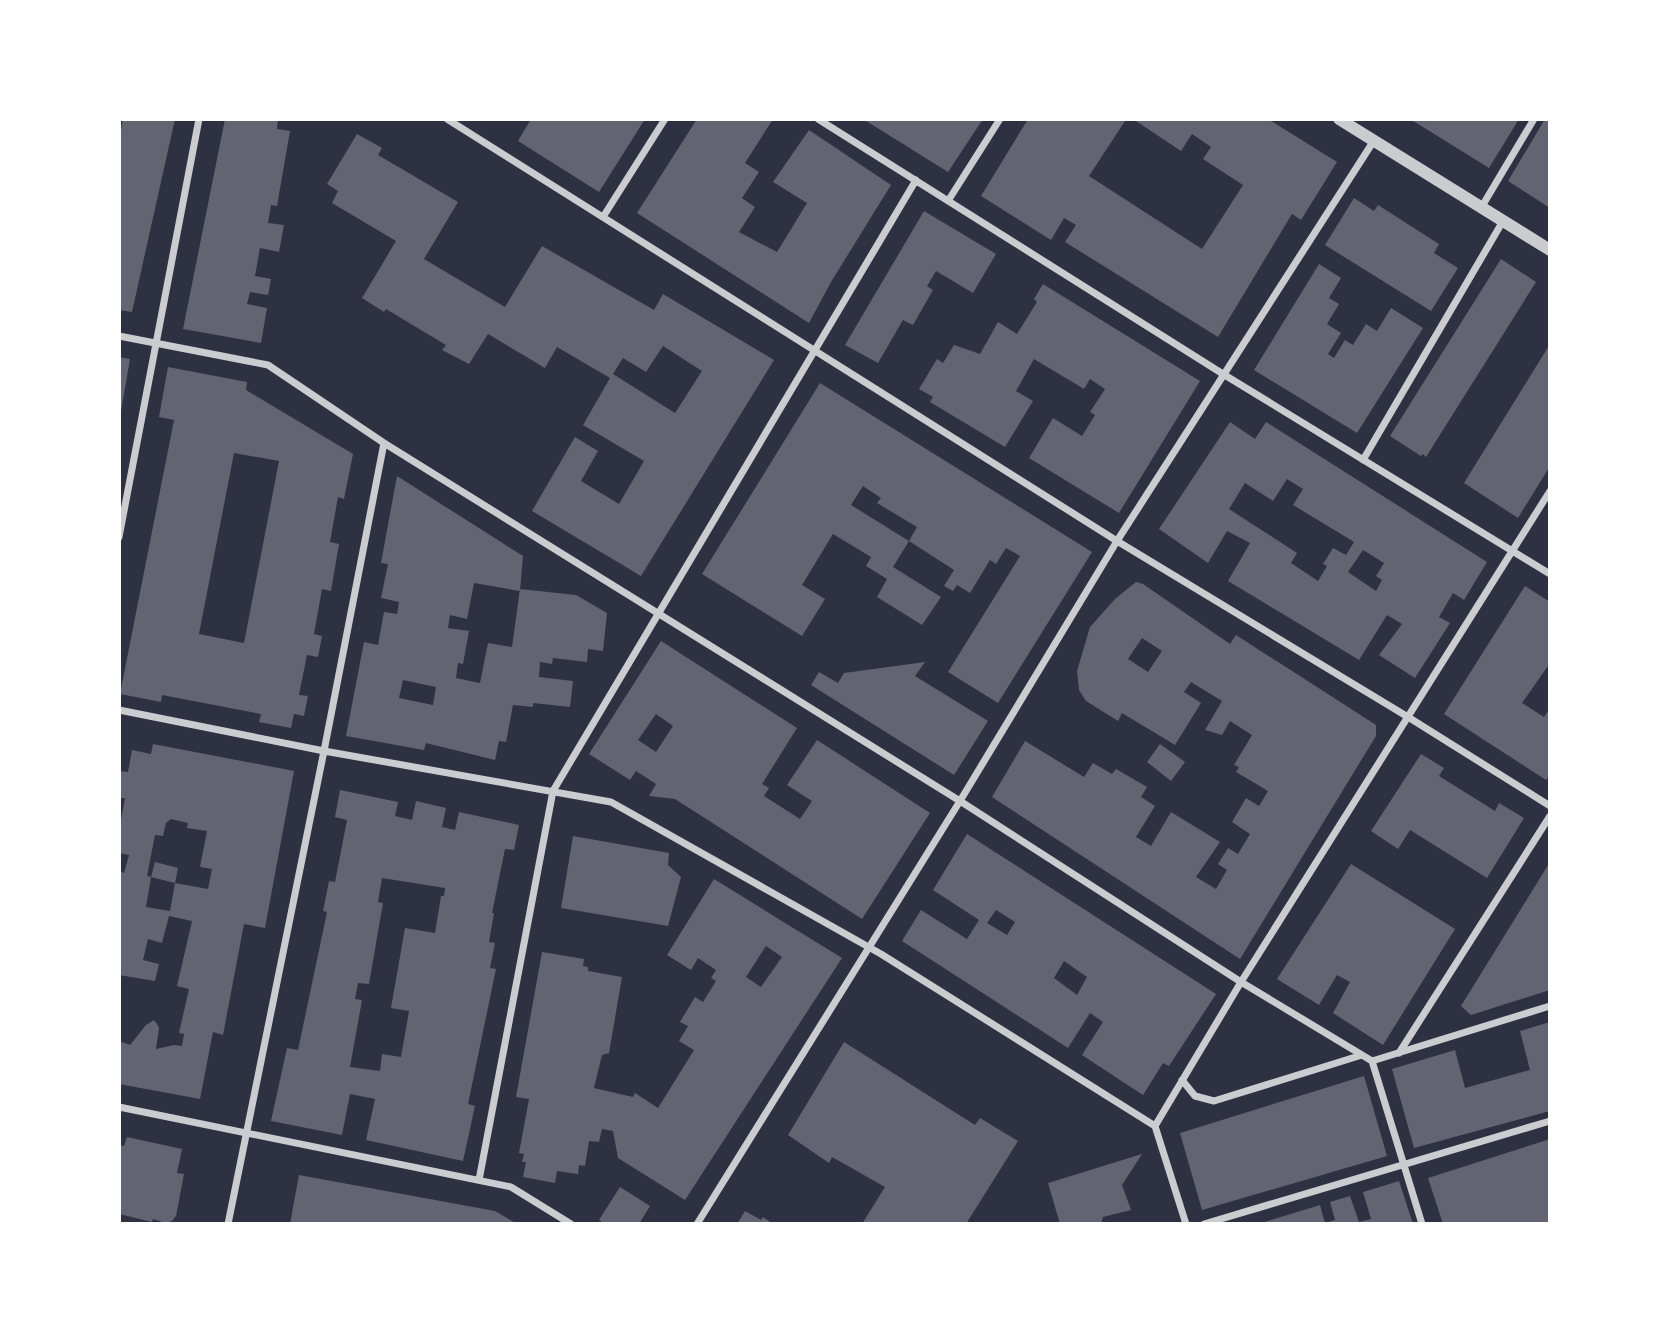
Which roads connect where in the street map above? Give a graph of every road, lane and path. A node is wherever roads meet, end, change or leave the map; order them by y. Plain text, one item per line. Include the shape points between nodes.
1 (199, 119) edge
2 (447, 119) edge
3 (665, 119) edge
4 (818, 119) edge
5 (1000, 119) edge
6 (1339, 119) edge
7 (1534, 119) edge
8 (1373, 142) junction
9 (916, 180) junction
10 (948, 201) junction
11 (1481, 208) junction
12 (603, 217) junction
13 (1503, 221) junction
14 (1550, 250) edge
15 (119, 336) edge
16 (156, 343) junction
17 (814, 351) junction
18 (1223, 374) junction
19 (384, 443) junction
20 (1363, 460) junction
21 (1550, 491) edge
22 (119, 537) edge
23 (1117, 541) junction
24 (1513, 551) junction
25 (1550, 574) edge
26 (659, 615) junction
27 (119, 710) edge
28 (1408, 717) junction
29 (324, 751) junction
30 (552, 791) junction
31 (960, 801) junction
32 (1550, 806) edge
33 (1550, 816) edge
34 (869, 947) junction
35 (1241, 982) junction
36 (1550, 1006) edge
37 (1399, 1053) junction
38 (1362, 1055) junction
39 (1373, 1061) junction
40 (1182, 1080) junction
41 (119, 1107) edge
42 (1550, 1121) edge
43 (1155, 1126) junction
44 (245, 1134) junction
45 (1405, 1164) junction
46 (479, 1180) junction
47 (228, 1224) edge
48 (571, 1224) edge
49 (697, 1224) edge
50 (1186, 1224) edge
51 (1204, 1224) edge
52 (1423, 1224) edge

1 - 16 street
2 - 12 street
3 - 12 street
4 - 9 street
5 - 10 street
6 - 8 street
7 - 11 street
8 - 11 street
8 - 18 street
9 - 10 street
9 - 17 street
10 - 18 street
11 - 13 street
12 - 17 street
13 - 14 street
13 - 20 street
15 - 16 street
16 - 19 street via 268,365
16 - 22 street
17 - 23 street
17 - 26 street
18 - 20 street
18 - 23 street
19 - 26 street
19 - 29 street
20 - 24 street
21 - 24 street
23 - 28 street
23 - 31 street
24 - 25 street
24 - 28 street
26 - 30 street
26 - 31 street
27 - 29 street
28 - 32 street
28 - 35 street
29 - 30 street
29 - 44 street
30 - 34 street via 611,802
30 - 46 street
31 - 34 street
31 - 35 street
33 - 37 street
34 - 43 street
34 - 49 street
35 - 38 street
35 - 40 street
36 - 37 street
37 - 39 street
38 - 39 street
38 - 40 street via 1214,1101 1195,1096
39 - 45 street
40 - 43 street
41 - 44 street
42 - 45 street
43 - 50 street
44 - 46 street
44 - 47 street
45 - 51 street
45 - 52 street
46 - 48 street via 511,1187

